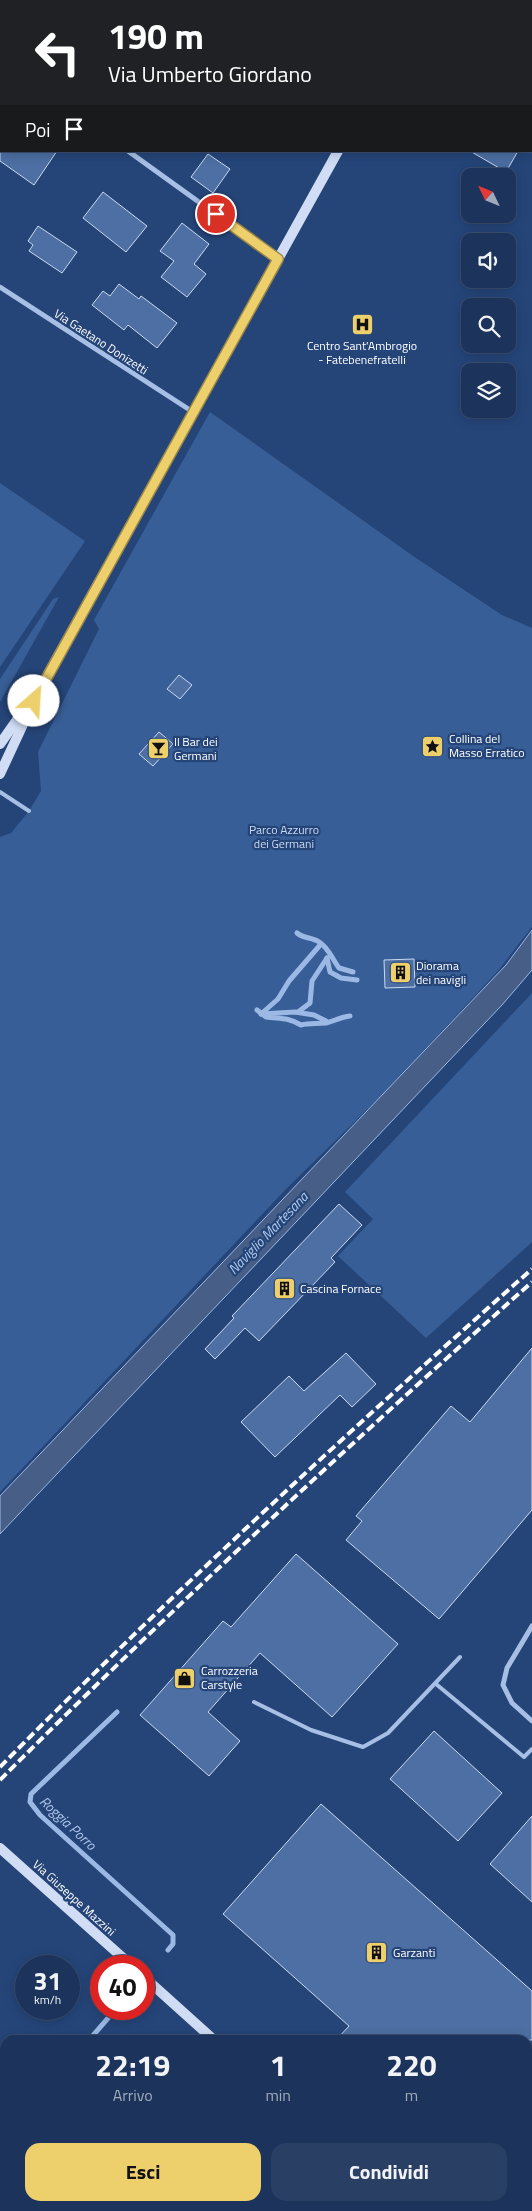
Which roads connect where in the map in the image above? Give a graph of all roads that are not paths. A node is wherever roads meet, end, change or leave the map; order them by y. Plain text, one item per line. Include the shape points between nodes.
1 (129, 152) edge
2 (337, 152) edge
3 (278, 259) junction
4 (0, 287) edge
5 (193, 412) junction
6 (38, 692) junction
7 (0, 744) edge
8 (0, 774) edge
9 (0, 792) edge
10 (29, 812) dead end
11 (532, 1626) edge
12 (460, 1657) dead end
13 (436, 1684) junction
14 (254, 1702) dead end
15 (532, 1722) edge
16 (532, 1749) edge
17 (0, 1848) edge
18 (120, 1955) edge
19 (155, 1987) edge
20 (208, 2035) edge

1 - 3 street
2 - 3 street
3 - 5 street
4 - 5 street, Via Gaetano Donizetti
5 - 6 street
6 - 7 street
6 - 8 street
9 - 10 lane
11 - 15 street via 507,1668 503,1685 506,1694
12 - 13 lane
13 - 14 lane via 388,1733 363,1747 311,1730
13 - 16 lane via 524,1757
17 - 18 street, Via Giuseppe Mazzini
19 - 20 street

